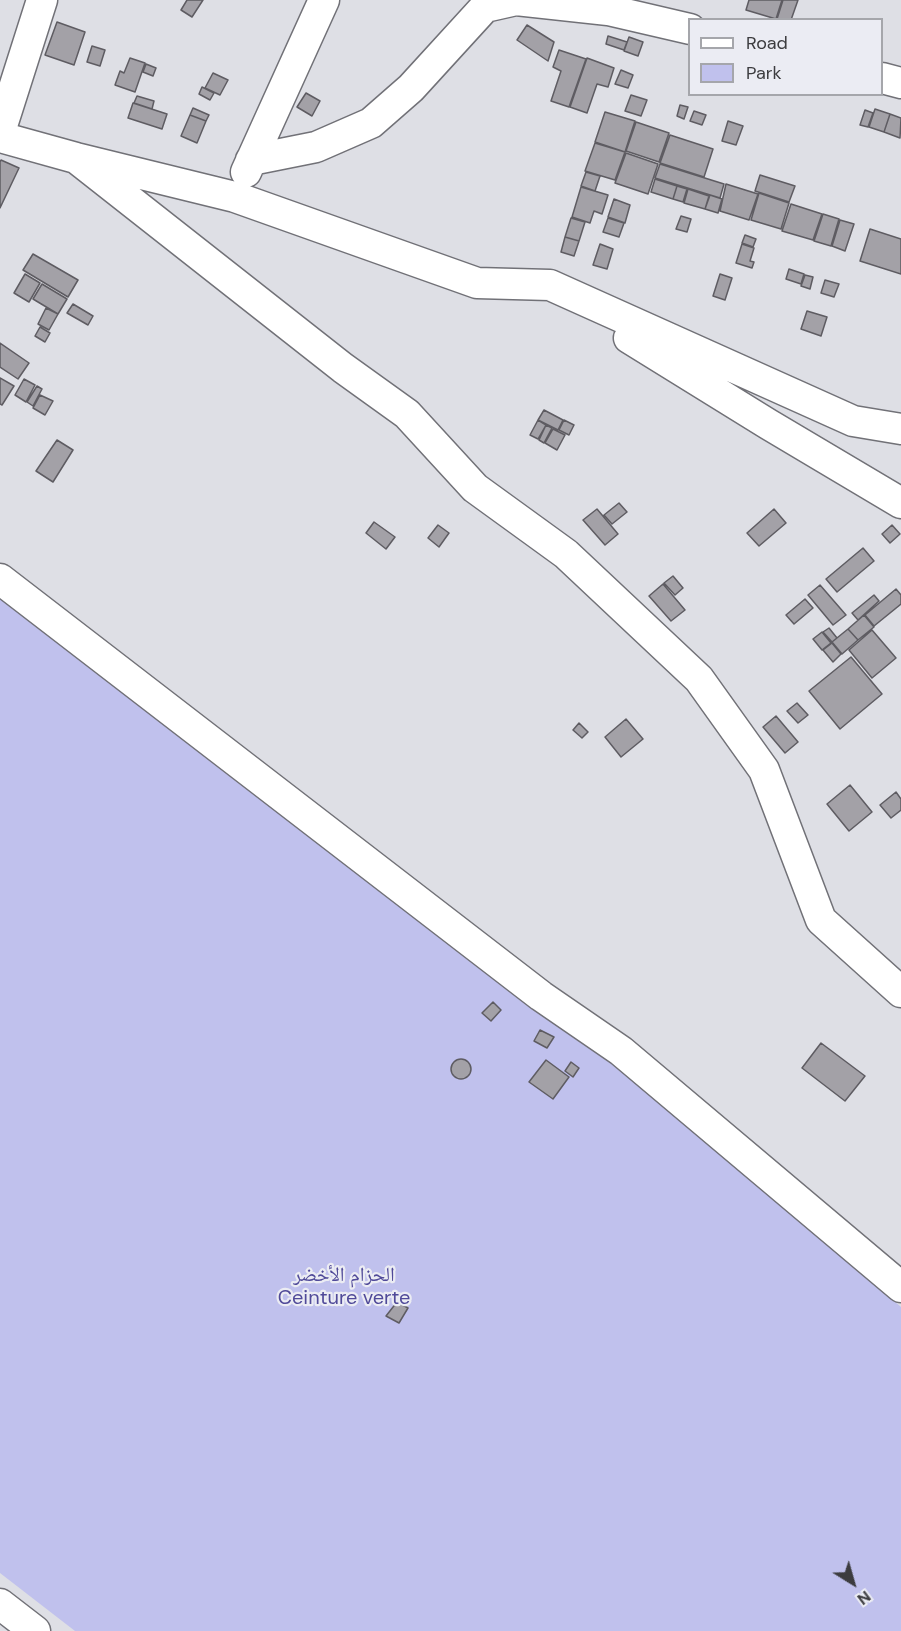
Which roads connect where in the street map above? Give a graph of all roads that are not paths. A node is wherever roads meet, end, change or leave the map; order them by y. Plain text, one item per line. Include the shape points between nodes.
1 (42, 0) edge
2 (324, 0) edge
3 (688, 29) edge
4 (883, 78) edge
5 (901, 83) edge
6 (0, 132) edge
7 (0, 137) edge
8 (76, 158) junction
9 (251, 160) junction
10 (235, 197) junction
11 (550, 285) junction
12 (901, 429) edge
13 (901, 503) edge
14 (0, 579) edge
15 (901, 992) edge
16 (901, 1287) edge
17 (0, 1604) edge
18 (35, 1631) edge

1 - 6 street
2 - 9 street
3 - 9 street via 585,7 516,0 485,7 411,88 371,123 316,147
4 - 5 street
7 - 8 street
8 - 10 street
8 - 15 street via 406,414 475,488 566,554 699,679 764,770 821,920
9 - 10 street
10 - 11 street via 477,283
11 - 12 street via 853,421
11 - 13 street
14 - 16 street via 541,996 621,1051
17 - 18 street

